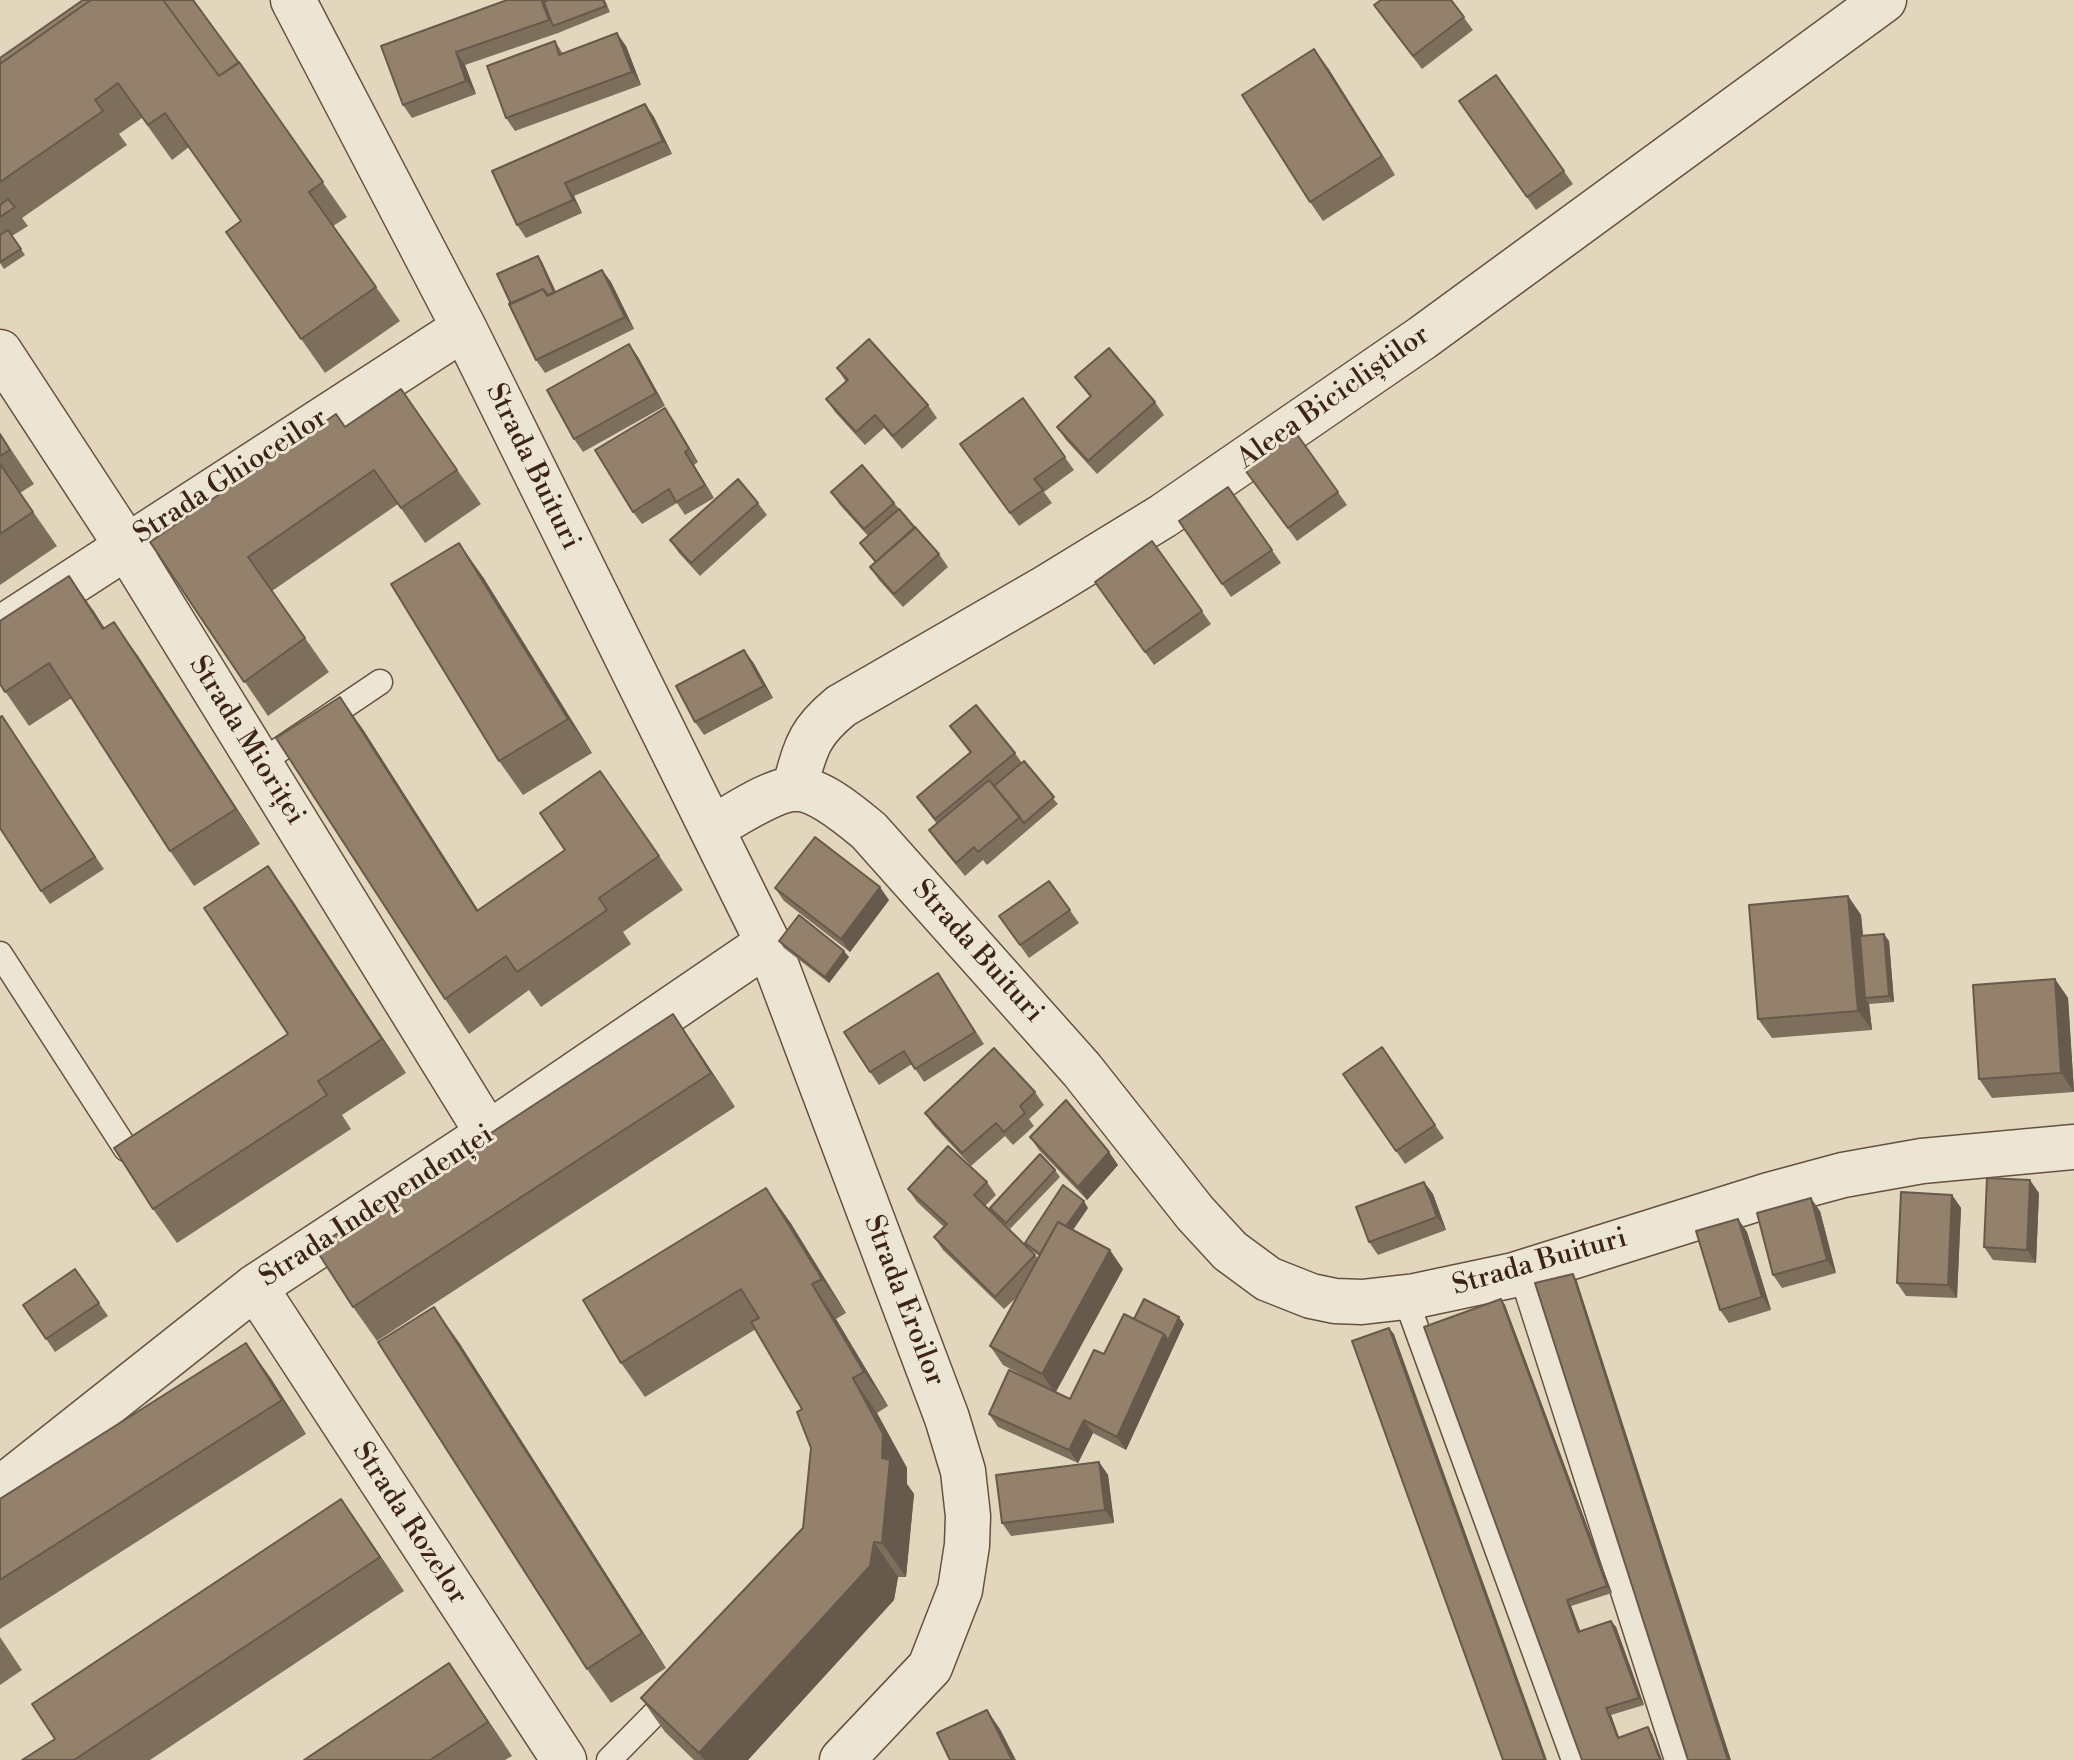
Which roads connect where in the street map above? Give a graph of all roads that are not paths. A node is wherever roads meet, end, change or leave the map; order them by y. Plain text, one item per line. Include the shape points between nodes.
1 (293, 0) edge
2 (1884, 0) edge
3 (464, 328) junction
4 (0, 352) edge
5 (126, 546) junction
6 (0, 629) edge
7 (380, 682) dead end
8 (260, 763) junction
9 (794, 789) junction
10 (711, 828) junction
11 (768, 943) junction
12 (0, 954) edge
13 (488, 1134) junction
14 (2074, 1147) edge
15 (126, 1149) edge
16 (1521, 1273) junction
17 (255, 1287) junction
18 (1405, 1297) junction
19 (0, 1489) edge
20 (692, 1676) edge
21 (564, 1760) edge
22 (609, 1760) edge
23 (842, 1760) edge
24 (1574, 1760) edge
25 (1677, 1760) edge

1 - 3 street, Strada Buituri
2 - 9 street, Aleea Bicicliștilor via 1422,338 1163,516 841,706 820,723 806,747
3 - 5 street, Strada Ghioceilor
3 - 10 street, Strada Buituri
4 - 5 street, Strada Mioriței
5 - 6 street, Strada Ghioceilor
5 - 8 street, Strada Mioriței
7 - 8 lane
8 - 13 street, Strada Mioriței
9 - 10 street
9 - 18 street, Strada Buituri via 842,809 869,831 1082,1070 1195,1213 1248,1267 1323,1299
10 - 11 street, Strada Eroilor
11 - 13 street, Strada Independenței
11 - 23 street, Strada Eroilor via 933,1376 963,1471 968,1516 960,1590 930,1667
12 - 15 lane
13 - 17 street, Strada Independenței
14 - 16 street, Strada Buituri via 1922,1161 1843,1175
16 - 18 street, Strada Buituri
16 - 25 lane
17 - 19 street, Strada Independenței
17 - 21 street, Strada Rozelor
18 - 24 lane
20 - 22 lane

